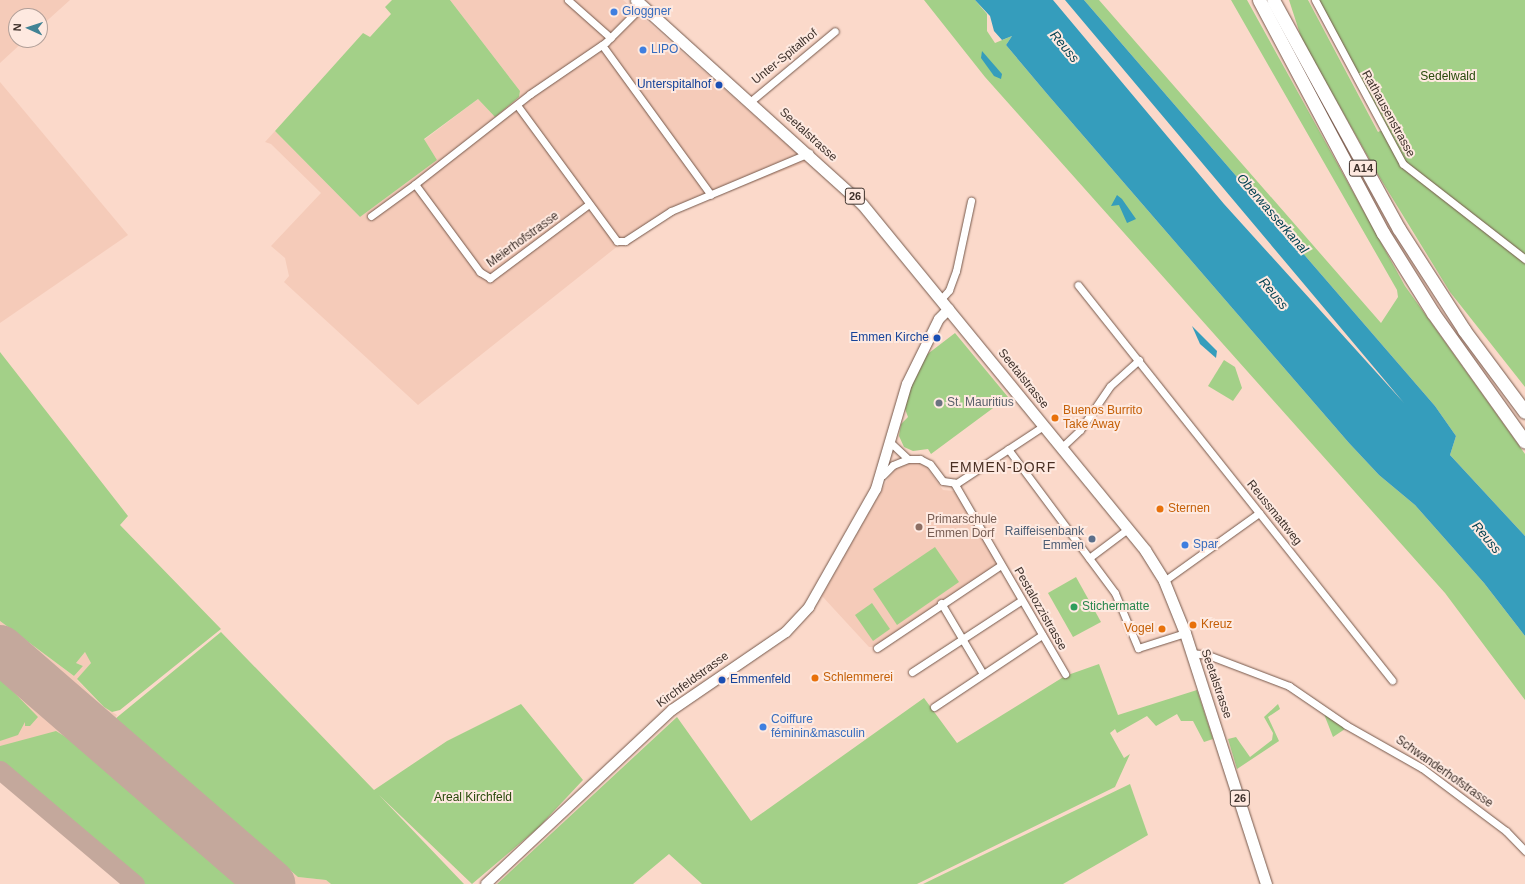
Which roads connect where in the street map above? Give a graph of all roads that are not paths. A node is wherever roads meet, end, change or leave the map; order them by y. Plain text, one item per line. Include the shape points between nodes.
1 (568, 0) edge
2 (1259, 0) edge
3 (1273, 0) edge
4 (1314, 0) edge
5 (640, 3) edge
6 (835, 31) dead end
7 (611, 38) junction
8 (602, 45) junction
9 (750, 101) junction
10 (517, 105) junction
11 (809, 154) junction
12 (415, 184) junction
13 (711, 195) junction
14 (971, 201) dead end
15 (589, 204) junction
16 (1370, 204) junction
17 (371, 216) dead end
18 (1525, 260) edge
19 (1078, 285) dead end
20 (941, 299) junction
21 (949, 309) junction
22 (1139, 360) junction
23 (1525, 412) edge
24 (1045, 425) junction
25 (1525, 429) edge
26 (1525, 442) edge
27 (891, 443) junction
28 (1063, 446) junction
29 (1008, 449) junction
30 (908, 459) junction
31 (882, 475) junction
32 (954, 483) junction
33 (1259, 513) junction
34 (1129, 528) junction
35 (1089, 558) junction
36 (1001, 565) junction
37 (1164, 581) junction
38 (1022, 600) junction
39 (942, 603) junction
40 (1185, 633) junction
41 (1042, 635) junction
42 (962, 638) junction
43 (877, 648) dead end
44 (1192, 653) junction
45 (912, 672) dead end
46 (983, 674) junction
47 (1065, 674) dead end
48 (1392, 680) dead end
49 (934, 707) dead end
50 (1525, 851) edge
51 (486, 884) edge
52 (1266, 884) edge

1 - 7 street
2 - 16 highway, A14
3 - 23 highway, A14 via 1399,228 1464,330
4 - 18 street, Rathausenstrasse via 1402,164
5 - 7 street
5 - 9 main road, Seetalstrasse / 26
6 - 9 street, Unter-Spitalhof
7 - 8 street
8 - 10 street
8 - 13 street
9 - 11 main road, Seetalstrasse / 26
10 - 12 street
10 - 15 street
11 - 13 street
11 - 20 main road, Seetalstrasse / 26 via 862,204
12 - 15 street, Meierhofstrasse via 480,272 490,278
12 - 17 street
13 - 15 street via 671,211 625,241 617,241
14 - 20 street via 956,271 950,290
16 - 25 highway, A14 via 1437,309
16 - 26 highway, A14 via 1383,233 1433,313
19 - 22 street, Reussmattweg
20 - 21 main road, Seetalstrasse / 26
21 - 24 main road, Seetalstrasse / 26
21 - 27 street, Kirchfeldstrasse via 939,319 907,384
22 - 28 street via 1110,386 1080,430
22 - 33 street, Reussmattweg
24 - 28 main road, Seetalstrasse / 26
24 - 29 street
27 - 30 street
27 - 31 street, Kirchfeldstrasse
28 - 34 main road, Seetalstrasse / 26
29 - 32 street
29 - 35 street
30 - 31 street, Kirchfeldstrasse via 893,465
30 - 32 street via 926,461 943,481
31 - 51 street, Kirchfeldstrasse via 830,574 792,628 672,710
32 - 36 street, Pestalozzistrasse
33 - 37 street
33 - 48 street, Reussmattweg
34 - 35 street
34 - 37 main road, Seetalstrasse / 26
35 - 40 street via 1118,597 1138,648
36 - 38 street, Pestalozzistrasse
36 - 39 street
37 - 40 main road, Seetalstrasse / 26
38 - 41 street, Pestalozzistrasse
38 - 42 street
39 - 42 street
39 - 43 street
40 - 44 main road, Seetalstrasse / 26
41 - 46 street
41 - 47 street, Pestalozzistrasse
42 - 45 street
42 - 46 street
44 - 50 street, Schwanderhofstrasse via 1208,655 1289,686 1346,725 1422,768 1506,831
44 - 52 main road, Seetalstrasse / 26
46 - 49 street

